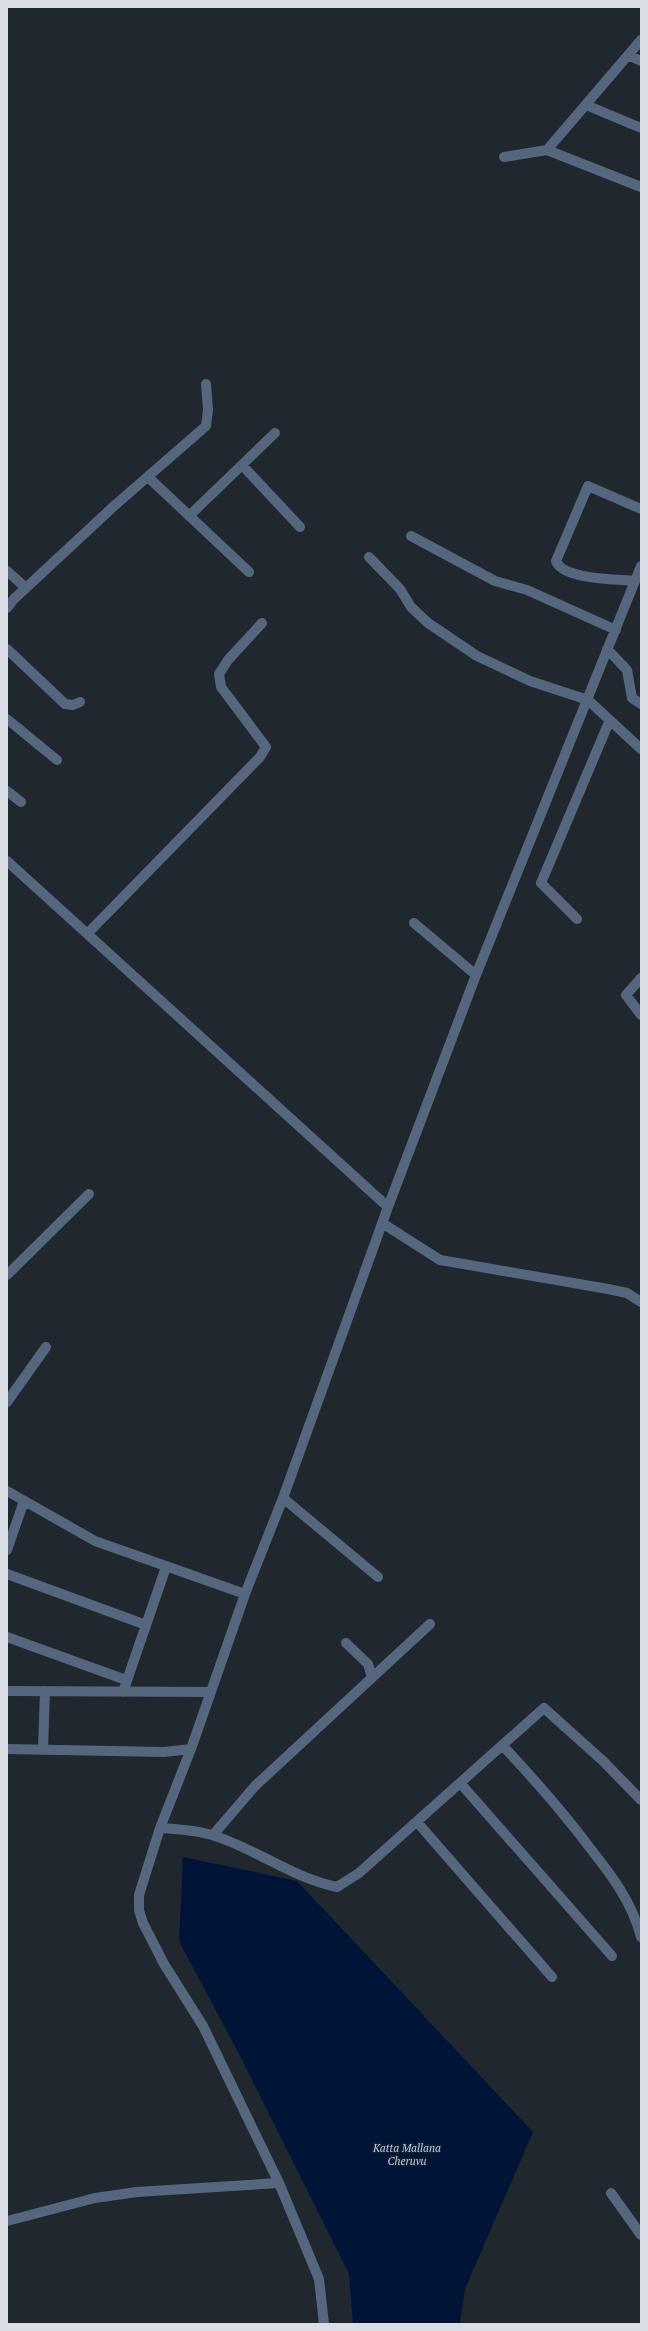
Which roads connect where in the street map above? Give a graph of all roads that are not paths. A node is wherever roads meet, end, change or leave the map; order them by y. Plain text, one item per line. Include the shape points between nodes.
1 (641, 40) edge
2 (628, 55) junction
3 (641, 61) edge
4 (586, 105) junction
5 (641, 128) edge
6 (547, 150) junction
7 (504, 157) dead end
8 (641, 188) edge
9 (206, 384) dead end
10 (276, 433) dead end
11 (242, 465) junction
12 (148, 477) junction
13 (641, 509) edge
14 (189, 516) junction
15 (300, 527) dead end
16 (411, 536) dead end
17 (369, 558) dead end
18 (7, 571) edge
19 (249, 572) dead end
20 (639, 573) edge
21 (26, 588) junction
22 (7, 608) edge
23 (262, 623) dead end
24 (616, 630) junction
25 (7, 649) edge
26 (607, 649) junction
27 (588, 700) junction
28 (80, 702) dead end
29 (641, 704) edge
30 (7, 719) edge
31 (609, 722) junction
32 (641, 749) edge
33 (57, 760) dead end
34 (7, 791) edge
35 (21, 802) dead end
36 (7, 861) edge
37 (577, 919) dead end
38 (414, 923) dead end
39 (88, 933) junction
40 (476, 975) junction
41 (641, 978) edge
42 (641, 1014) edge
43 (89, 1194) dead end
44 (388, 1207) junction
45 (382, 1223) junction
46 (7, 1275) edge
47 (641, 1302) edge
48 (46, 1347) dead end
49 (7, 1402) edge
50 (7, 1491) edge
51 (283, 1498) junction
52 (24, 1501) junction
53 (7, 1550) edge
54 (166, 1567) junction
55 (7, 1574) edge
56 (378, 1578) dead end
57 (245, 1594) junction
58 (146, 1624) junction
59 (430, 1624) dead end
60 (7, 1637) edge
61 (346, 1643) dead end
62 (372, 1678) junction
63 (126, 1680) junction
64 (7, 1691) edge
65 (45, 1691) junction
66 (123, 1692) junction
67 (211, 1692) junction
68 (503, 1746) junction
69 (7, 1748) edge
70 (43, 1749) junction
71 (191, 1749) junction
72 (461, 1784) junction
73 (641, 1800) edge
74 (417, 1822) junction
75 (160, 1828) junction
76 (213, 1835) junction
77 (641, 1937) edge
78 (612, 1956) dead end
79 (552, 1976) dead end
80 (279, 2183) junction
81 (611, 2193) dead end
82 (7, 2221) edge
83 (641, 2235) edge
84 (324, 2324) edge

1 - 2 street
2 - 3 street
2 - 4 street
4 - 5 street
4 - 6 street
6 - 7 street
6 - 8 street
9 - 12 street via 206,426
10 - 11 street
11 - 14 street
11 - 15 street
12 - 14 street
12 - 21 street
13 - 20 street via 588,486 556,561 573,574
14 - 19 street
16 - 24 street via 495,581 527,590
17 - 27 street via 428,623 476,656 530,681
18 - 21 street
20 - 24 street
21 - 22 street
23 - 39 street via 228,660 219,674 221,687 266,748
24 - 26 street
25 - 28 street via 65,704 74,705
26 - 27 street
26 - 29 street via 627,670 632,698
27 - 31 street
27 - 40 street
30 - 33 street
31 - 32 street
31 - 37 street via 541,883
34 - 35 street
36 - 39 street
38 - 40 street
39 - 44 street
40 - 44 street
41 - 42 street via 626,996
43 - 46 street
44 - 45 street
45 - 47 street via 440,1260 608,1289 627,1293
45 - 51 street
48 - 49 street
50 - 52 street
51 - 56 street
51 - 57 street
52 - 53 street
52 - 54 street via 95,1541
54 - 57 street
54 - 58 street
55 - 58 street
57 - 67 street
58 - 63 street
59 - 62 street
60 - 63 street
61 - 62 street via 368,1664
62 - 76 street via 255,1786
63 - 66 street
64 - 65 street
65 - 66 street
65 - 70 street
66 - 67 street
67 - 71 street
68 - 72 street
68 - 73 street via 544,1708
68 - 77 street via 555,1802 612,1876 637,1920
69 - 70 street
70 - 71 street via 164,1752
71 - 75 street
72 - 74 street
72 - 78 street
74 - 76 street via 359,1873 337,1887 283,1868
74 - 79 street
75 - 76 street
75 - 80 street via 139,1895 138,1910 164,1964 203,2026
80 - 82 street via 137,2192 95,2198
80 - 84 street via 319,2279
81 - 83 street

